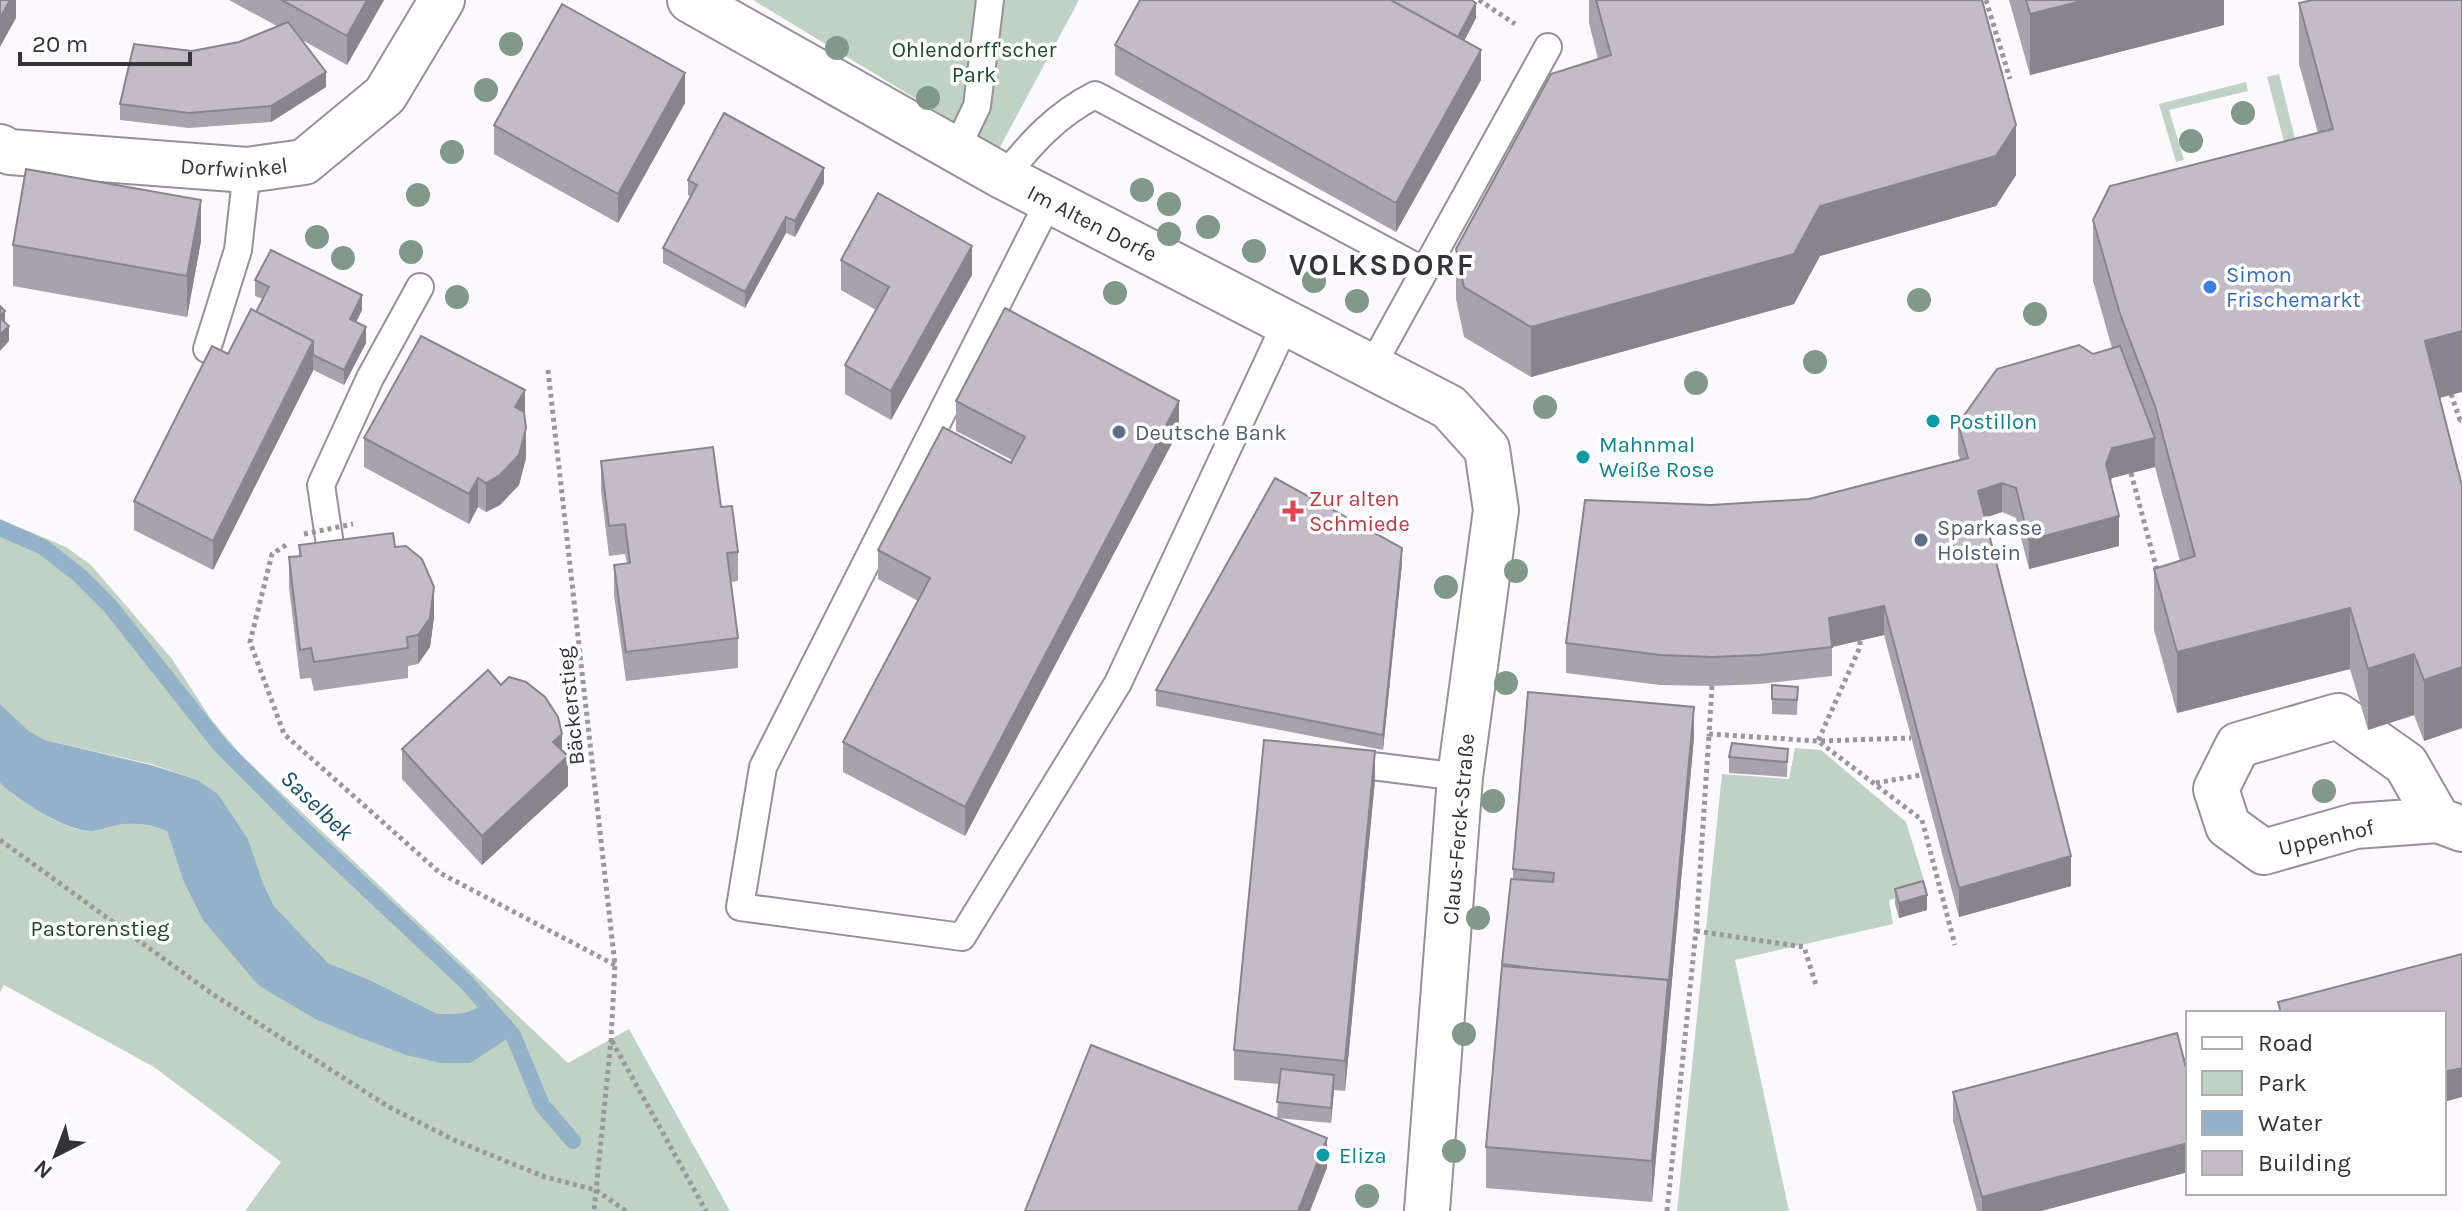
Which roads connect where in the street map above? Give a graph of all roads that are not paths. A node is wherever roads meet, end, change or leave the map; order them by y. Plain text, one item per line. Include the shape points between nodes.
1 (442, 0) edge
2 (690, 0) edge
3 (990, 0) edge
4 (1548, 47) dead end
5 (0, 147) edge
6 (956, 150) junction
7 (247, 170) junction
8 (1004, 177) junction
9 (1049, 201) junction
10 (1424, 271) junction
11 (420, 287) dead end
12 (1286, 323) junction
13 (207, 349) edge
14 (1372, 366) junction
15 (1487, 449) joint
16 (332, 558) edge
17 (1321, 760) edge
18 (1460, 777) junction
19 (2450, 825) edge
20 (1427, 1211) edge

1 - 7 street, Dorfwinkel via 385,95 304,162
2 - 6 street, Im Alten Dorfe
3 - 6 lane via 977,106
4 - 10 lane
5 - 7 street, Dorfwinkel via 10,152
6 - 8 street, Im Alten Dorfe
7 - 13 lane via 238,250
8 - 9 street, Im Alten Dorfe
8 - 10 lane via 1037,136 1095,95
9 - 12 street, Im Alten Dorfe
9 - 12 lane via 763,767 740,907 962,937 1118,683
10 - 14 lane
11 - 16 lane via 370,378 321,485
12 - 14 street, Im Alten Dorfe
14 - 15 street, Im Alten Dorfe via 1449,407
15 - 18 street, Claus-Ferck-Straße via 1496,510
17 - 18 lane
18 - 20 street, Claus-Ferck-Straße
19 - 19 street, Uppenhof via 2406,764 2338,716 2238,745 2216,789 2228,826 2264,852 2355,826

